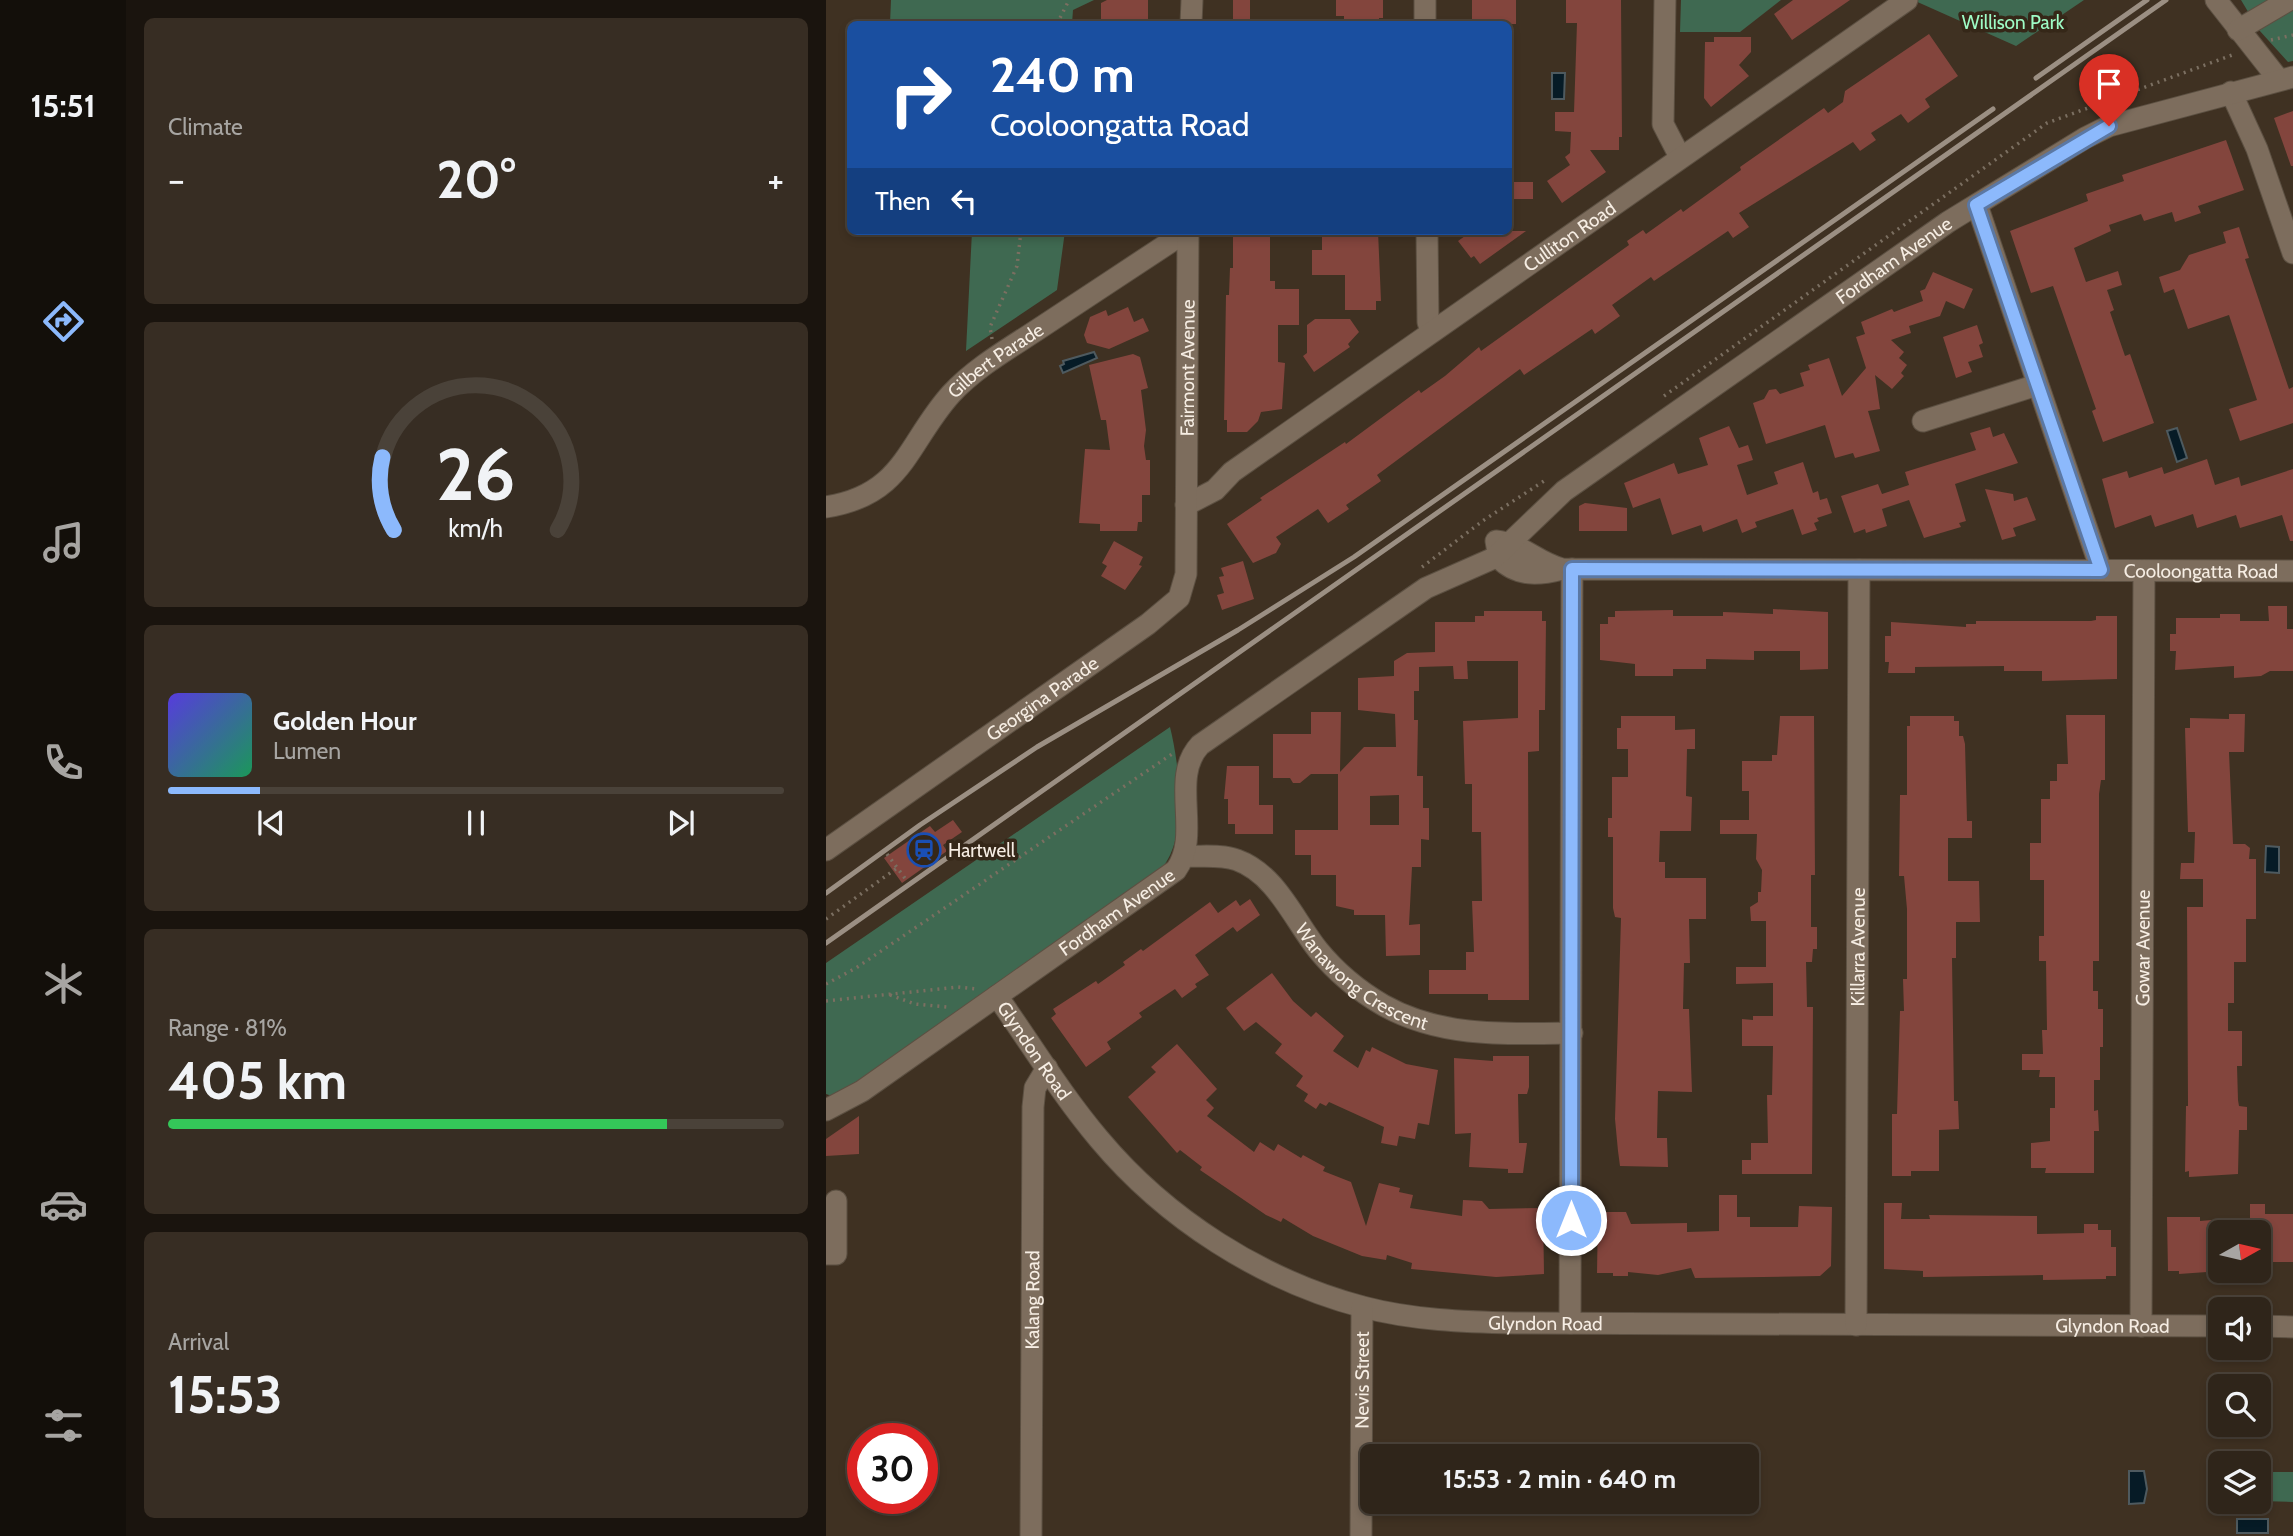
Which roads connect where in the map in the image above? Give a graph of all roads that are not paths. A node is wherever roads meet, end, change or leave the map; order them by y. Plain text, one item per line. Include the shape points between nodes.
1 (1192, 0) edge
2 (1425, 0) edge
3 (1665, 0) edge
4 (1907, 0) edge
5 (2217, 0) edge
6 (2289, 0) edge
7 (1191, 21) edge
8 (1425, 21) edge
9 (2240, 33) junction
10 (2261, 85) edge
11 (1680, 157) junction
12 (1976, 205) junction
13 (1181, 235) edge
14 (1187, 235) edge
15 (1427, 235) edge
16 (2293, 253) edge
17 (1431, 331) junction
18 (2037, 385) junction
19 (1923, 421) dead end
20 (1187, 496) junction
21 (826, 507) edge
22 (1502, 547) junction
23 (1567, 569) junction
24 (1859, 570) junction
25 (2101, 570) junction
26 (2144, 571) junction
27 (2293, 571) edge
28 (826, 850) edge
29 (1184, 856) junction
30 (997, 996) junction
31 (1572, 1033) junction
32 (1047, 1068) junction
33 (826, 1110) edge
34 (836, 1201) dead end
35 (826, 1254) edge
36 (1362, 1307) junction
37 (1570, 1323) junction
38 (1856, 1325) junction
39 (2141, 1326) junction
40 (2208, 1326) edge
41 (2271, 1326) edge
42 (2293, 1327) edge
43 (1031, 1536) edge
44 (1361, 1536) edge

1 - 7 street
2 - 8 street
3 - 11 street via 1663,124
4 - 11 street, Culliton Road
5 - 9 street
6 - 9 street
9 - 10 street
10 - 12 street, Fordham Avenue via 2099,130
10 - 16 street via 2257,149
11 - 17 street, Culliton Road
12 - 18 street
12 - 22 street, Fordham Avenue via 1564,491
13 - 21 street, Gilbert Parade via 995,358 953,393 936,412 911,456 888,481
14 - 20 street, Fairmont Avenue
15 - 17 street via 1427,322
17 - 20 street, Culliton Road via 1232,472
18 - 19 street
18 - 25 street
20 - 28 street, Georgina Parade via 1185,583 1173,604
22 - 23 street, Cooloongatta Road
22 - 29 street, Fordham Avenue via 1426,588 1195,751 1188,772
23 - 24 street, Cooloongatta Road
23 - 31 street
24 - 25 street, Cooloongatta Road
24 - 38 street, Killarra Avenue
25 - 26 street, Cooloongatta Road
26 - 27 street, Cooloongatta Road
26 - 39 street, Gowar Avenue
29 - 30 street, Fordham Avenue via 1170,874
29 - 31 street, Wanawong Crescent via 1230,858 1257,870 1329,963 1361,991 1398,1012 1433,1025 1475,1032
30 - 32 street, Glyndon Road
30 - 33 street, Fordham Avenue via 862,1091
31 - 37 street
32 - 36 street, Glyndon Road via 1122,1164 1183,1220 1250,1262
32 - 43 street, Kalang Road via 1035,1088 1032,1107
34 - 35 street via 836,1254
36 - 37 street, Glyndon Road via 1458,1321
36 - 44 street, Nevis Street
37 - 38 street, Glyndon Road
38 - 39 street, Glyndon Road
39 - 40 street, Glyndon Road
41 - 42 street

